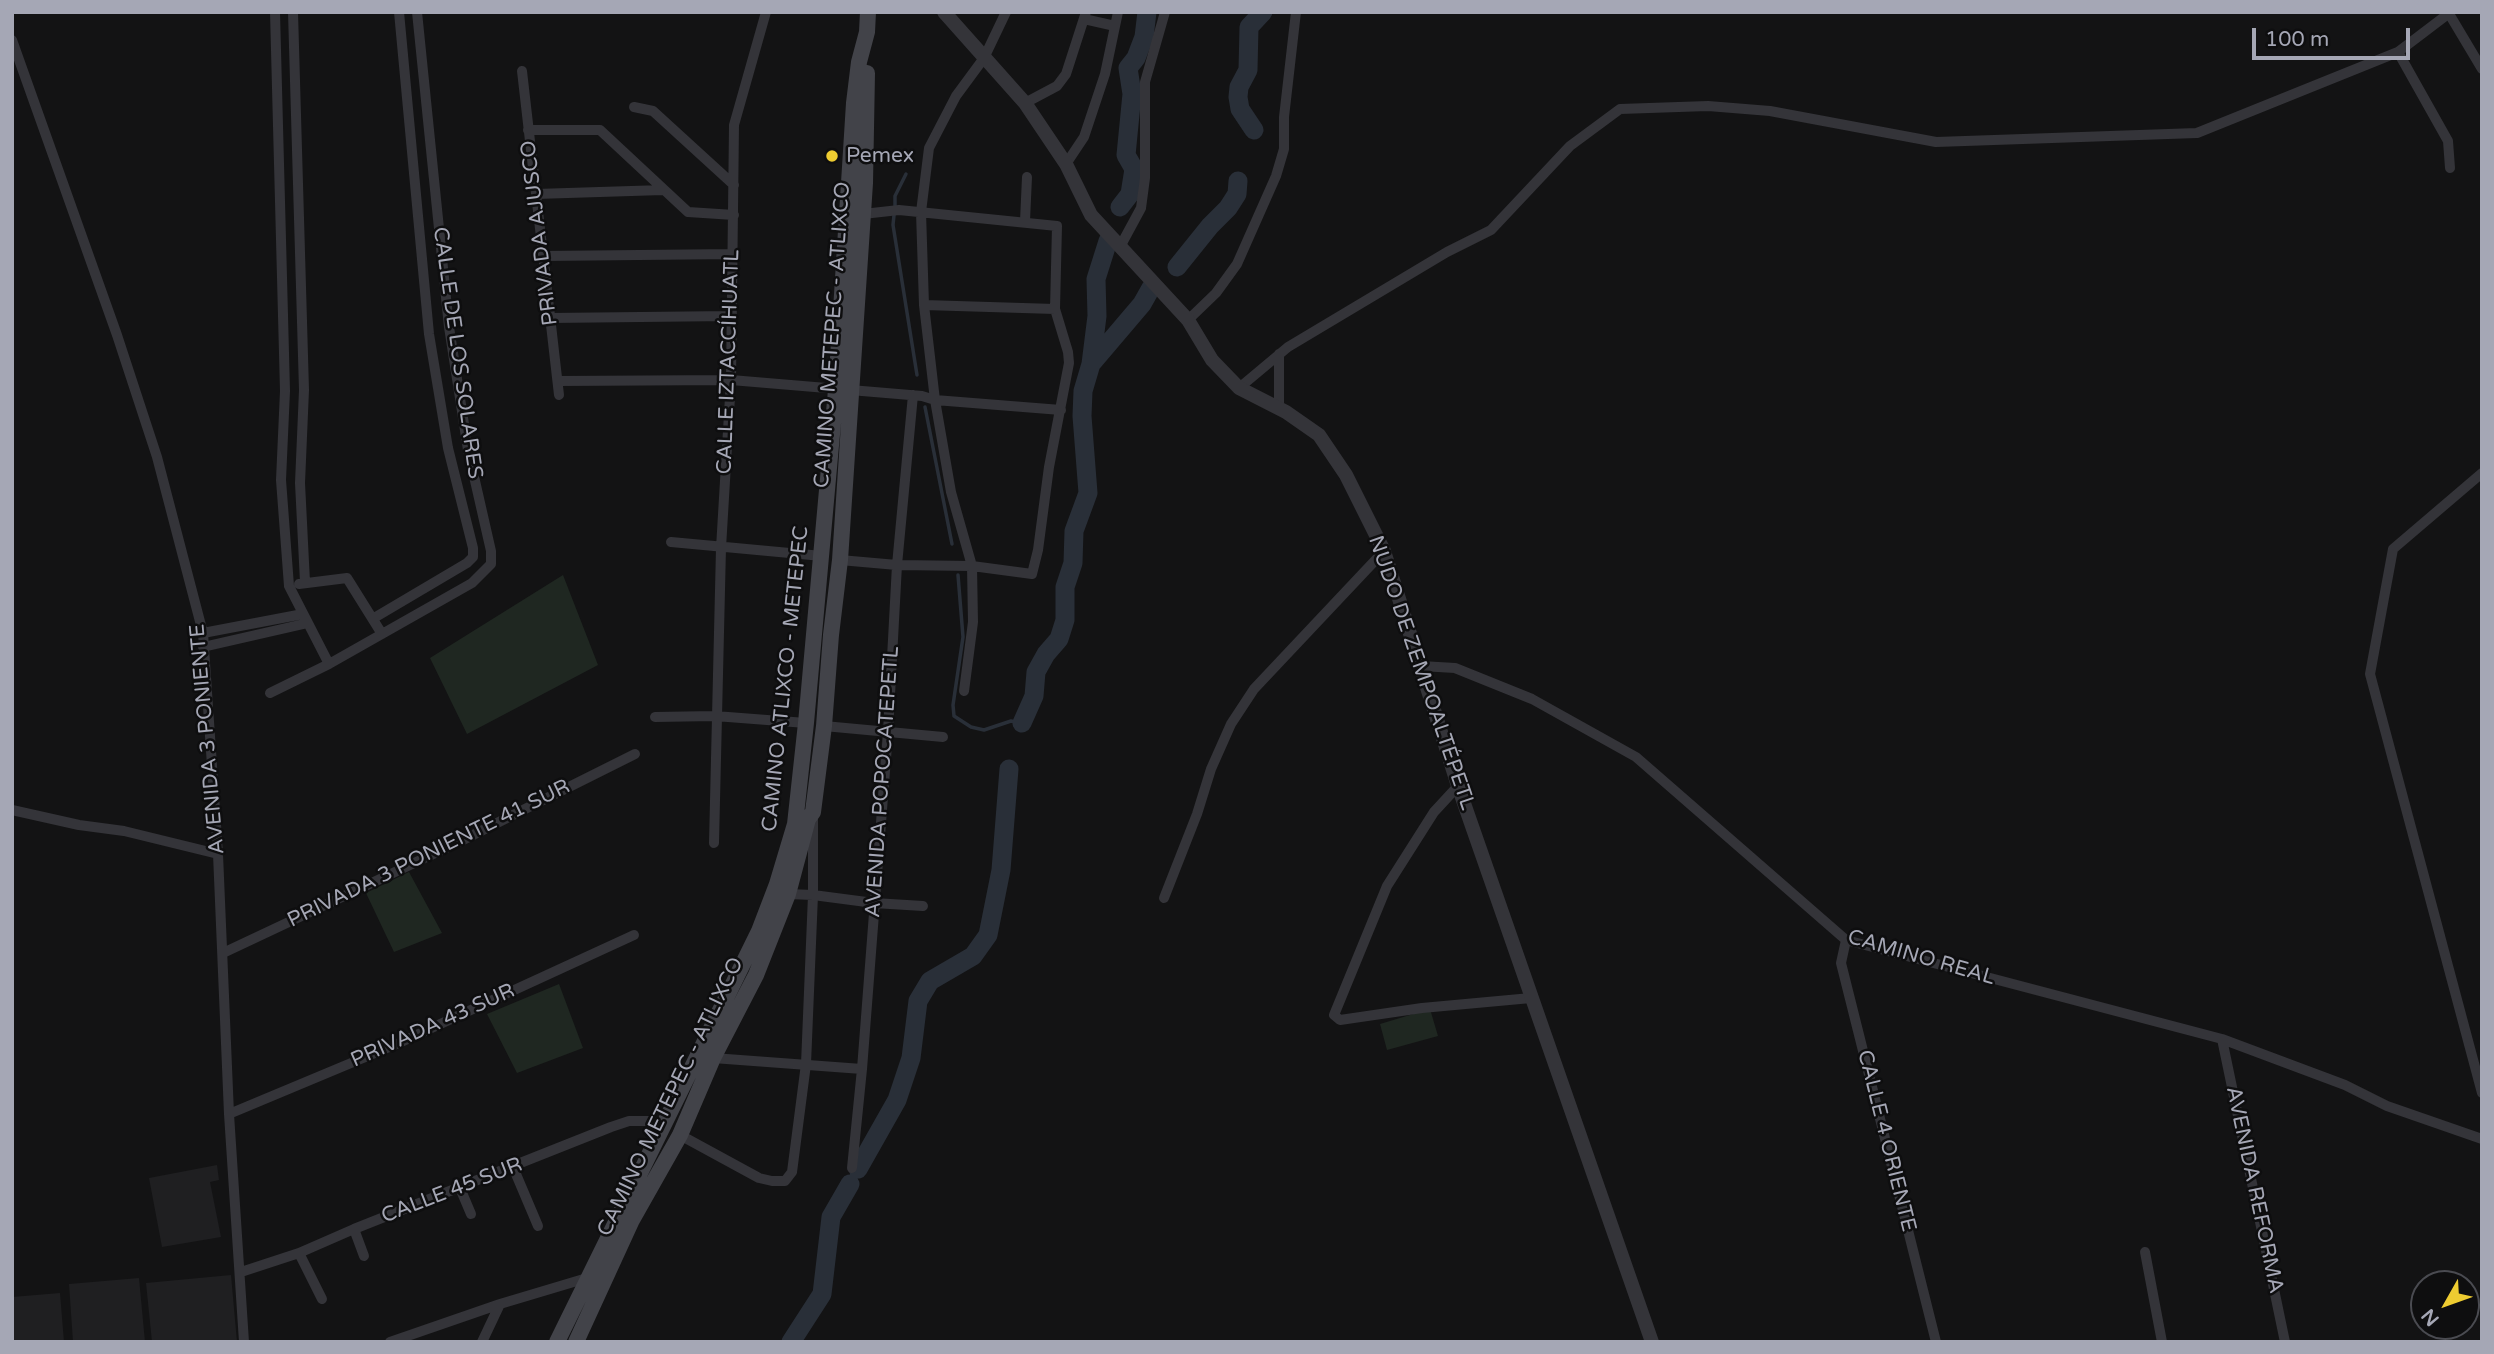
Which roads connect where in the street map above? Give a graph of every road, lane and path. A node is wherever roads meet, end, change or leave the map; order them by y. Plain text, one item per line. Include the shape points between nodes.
1 (275, 12) edge
2 (293, 12) edge
3 (399, 12) edge
4 (417, 12) edge
5 (766, 12) edge
6 (868, 12) edge
7 (944, 12) edge
8 (1006, 12) edge
9 (1118, 12) edge
10 (1165, 12) edge
11 (1296, 12) edge
12 (2448, 13) edge
13 (1085, 16) edge
14 (1115, 26) junction
15 (12, 40) edge
16 (2398, 52) junction
17 (984, 58) junction
18 (2482, 69) edge
19 (522, 71) dead end
20 (406, 83) junction
21 (424, 83) junction
22 (278, 98) junction
23 (295, 99) junction
24 (1025, 103) junction
25 (634, 107) dead end
26 (528, 130) junction
27 (1066, 164) junction
28 (2450, 168) dead end
29 (1027, 177) dead end
30 (734, 185) junction
31 (663, 190) junction
32 (536, 194) junction
33 (921, 212) junction
34 (855, 214) junction
35 (734, 215) junction
36 (1025, 221) junction
37 (1121, 245) junction
38 (734, 254) junction
39 (544, 256) junction
40 (924, 305) junction
41 (1055, 309) junction
42 (731, 316) junction
43 (550, 318) junction
44 (1188, 320) junction
45 (449, 327) junction
46 (429, 334) junction
47 (1279, 354) junction
48 (731, 380) junction
49 (558, 381) junction
50 (1239, 388) junction
51 (304, 390) junction
52 (285, 391) junction
53 (844, 391) junction
54 (559, 395) dead end
55 (913, 395) junction
56 (935, 400) junction
57 (1279, 408) junction
58 (1061, 410) junction
59 (2482, 473) edge
60 (671, 542) dead end
61 (721, 548) junction
62 (1384, 551) junction
63 (822, 556) junction
64 (840, 560) junction
65 (897, 565) junction
66 (972, 566) junction
67 (305, 582) junction
68 (289, 586) junction
69 (374, 618) junction
70 (306, 619) junction
71 (202, 633) junction
72 (382, 634) junction
73 (203, 647) junction
74 (329, 664) junction
75 (1422, 666) junction
76 (964, 691) dead end
77 (270, 693) dead end
78 (715, 716) junction
79 (655, 717) dead end
80 (806, 723) junction
81 (824, 726) junction
82 (888, 732) junction
83 (943, 737) dead end
84 (635, 754) dead end
85 (1458, 786) junction
86 (12, 810) edge
87 (813, 812) junction
88 (713, 842) dead end
89 (218, 853) junction
90 (788, 894) junction
91 (813, 895) junction
92 (1164, 898) dead end
93 (874, 903) junction
94 (923, 906) dead end
95 (634, 935) dead end
96 (1846, 940) junction
97 (223, 953) junction
98 (1531, 999) junction
99 (2222, 1039) junction
100 (713, 1058) junction
101 (806, 1064) junction
102 (862, 1069) junction
103 (2482, 1093) edge
104 (229, 1114) junction
105 (665, 1126) junction
106 (683, 1137) junction
107 (2482, 1139) edge
108 (513, 1167) junction
109 (852, 1168) dead end
110 (460, 1188) junction
111 (471, 1214) dead end
112 (538, 1226) dead end
113 (354, 1229) junction
114 (2145, 1252) dead end
115 (299, 1253) junction
116 (364, 1256) dead end
117 (241, 1272) junction
118 (587, 1278) junction
119 (322, 1299) dead end
120 (500, 1304) junction
121 (244, 1342) edge
122 (390, 1342) edge
123 (482, 1342) edge
124 (557, 1342) edge
125 (576, 1342) edge
126 (1652, 1342) edge
127 (1936, 1342) edge
128 (2162, 1342) edge
129 (2285, 1342) edge

1 - 22 street
2 - 23 street
3 - 20 street, CALLE DE LOS SOLARES
4 - 21 street, CALLE DE LOS SOLARES
5 - 30 street, CALLE IZTACCÍHUATL via 735,114
6 - 34 main road, CAMINO METEPEC - ATLIXCO
7 - 17 street, NUDO DE ZEMPOALTÉPETL
8 - 17 street
9 - 14 street
10 - 37 street via 1144,82 1141,208
11 - 44 street via 1284,149 1276,176 1237,264
12 - 16 street
12 - 18 street
13 - 14 street
13 - 24 street via 1066,74 1057,86
14 - 27 street via 1084,137
15 - 71 street, AVENIDA 3 PONIENTE via 157,457
16 - 28 street via 2448,141
16 - 47 street via 2197,133 1936,142 1770,110 1708,106 1620,109 1570,146 1491,230
17 - 24 street, NUDO DE ZEMPOALTÉPETL
17 - 33 street via 956,96 929,148
19 - 26 street, PRIVADA AJUSCO
20 - 21 street
20 - 46 street, CALLE DE LOS SOLARES
21 - 45 street, CALLE DE LOS SOLARES
22 - 23 street
22 - 52 street
23 - 51 street
24 - 27 street, NUDO DE ZEMPOALTÉPETL
25 - 30 street via 653,111
26 - 31 street via 600,130
26 - 32 street, PRIVADA AJUSCO
27 - 37 street, NUDO DE ZEMPOALTÉPETL via 1091,215
29 - 36 street
30 - 35 street, CALLE IZTACCÍHUATL
31 - 32 street
31 - 35 street via 688,212
32 - 39 street, PRIVADA AJUSCO
33 - 34 street
33 - 36 street
33 - 40 street
34 - 53 main road, CAMINO METEPEC - ATLIXCO
35 - 38 street, CALLE IZTACCÍHUATL
36 - 41 street via 1057,226
37 - 44 street, NUDO DE ZEMPOALTÉPETL
38 - 39 street
38 - 42 street, CALLE IZTACCÍHUATL
39 - 43 street, PRIVADA AJUSCO
40 - 41 street
40 - 56 street
41 - 58 street via 1069,363
42 - 43 street
42 - 48 street, CALLE IZTACCÍHUATL
43 - 49 street, PRIVADA AJUSCO
44 - 50 street, NUDO DE ZEMPOALTÉPETL via 1212,360
45 - 46 street
45 - 72 street, CALLE DE LOS SOLARES via 491,565 472,583
46 - 69 street, CALLE DE LOS SOLARES via 473,557
47 - 50 street
47 - 57 street
48 - 49 street
48 - 53 street
48 - 61 street, CALLE IZTACCÍHUATL
49 - 54 street, PRIVADA AJUSCO
50 - 57 street, NUDO DE ZEMPOALTÉPETL
51 - 52 street
51 - 67 street via 300,483
52 - 68 street via 281,480
53 - 55 street
53 - 63 main road, CAMINO ATLIXCO - METEPEC
53 - 64 main road, CAMINO METEPEC - ATLIXCO
55 - 56 street
55 - 65 street, AVENIDA POPOCATEPETL
56 - 58 street
56 - 66 street via 951,492
57 - 62 street, NUDO DE ZEMPOALTÉPETL via 1320,435
58 - 66 street via 1032,574
59 - 103 street via 2393,549 2370,674
60 - 61 street
61 - 63 street
61 - 78 street, CALLE IZTACCÍHUATL
62 - 75 street, NUDO DE ZEMPOALTÉPETL
62 - 92 street via 1254,689 1231,724
63 - 80 main road, CAMINO ATLIXCO - METEPEC
64 - 65 street
64 - 81 main road, CAMINO METEPEC - ATLIXCO
65 - 66 street
65 - 82 street, AVENIDA POPOCATEPETL
66 - 76 street via 973,622
67 - 68 street
67 - 69 street via 347,578
68 - 70 street
69 - 72 street
70 - 71 street
70 - 73 street
70 - 74 street
71 - 73 street, AVENIDA 3 PONIENTE
72 - 74 street, CALLE DE LOS SOLARES
73 - 89 street, AVENIDA 3 PONIENTE
74 - 77 street, CALLE DE LOS SOLARES
75 - 85 street, NUDO DE ZEMPOALTÉPETL
75 - 96 street, CAMINO REAL via 1455,668 1532,699 1636,757
78 - 79 street
78 - 80 street
78 - 88 street, CALLE IZTACCÍHUATL
80 - 105 main road, CAMINO ATLIXCO - METEPEC via 795,824 778,884
81 - 82 street
81 - 87 main road, CAMINO METEPEC - ATLIXCO
82 - 83 street
82 - 93 street, AVENIDA POPOCATEPETL
84 - 97 street, PRIVADA 3 PONIENTE 41 SUR
85 - 98 street, NUDO DE ZEMPOALTÉPETL
85 - 98 street via 1434,811 1387,886 1334,1015 1340,1020
86 - 89 street
87 - 90 main road, CAMINO METEPEC - ATLIXCO
87 - 91 street
89 - 97 street, AVENIDA 3 PONIENTE
90 - 91 street
90 - 100 main road, CAMINO METEPEC - ATLIXCO via 756,975
91 - 93 street
91 - 101 street
93 - 94 street
93 - 102 street, AVENIDA POPOCATEPETL
95 - 104 street, PRIVADA 43 SUR via 400,1043
96 - 99 street, CAMINO REAL
96 - 127 street, CALLE 4 ORIENTE via 1842,962
97 - 104 street, AVENIDA 3 PONIENTE
98 - 126 street, NUDO DE ZEMPOALTÉPETL
99 - 107 street, CAMINO REAL
99 - 129 street, AVENIDA REFORMA
100 - 101 street
100 - 106 main road, CAMINO METEPEC - ATLIXCO
101 - 102 street
101 - 106 street via 792,1172 785,1181 759,1178
102 - 109 street, AVENIDA POPOCATEPETL
104 - 117 street, AVENIDA 3 PONIENTE
105 - 108 street, CALLE 45 SUR via 629,1121
105 - 118 main road, CAMINO ATLIXCO - METEPEC
106 - 125 main road, CAMINO METEPEC - ATLIXCO via 632,1220
108 - 110 street, CALLE 45 SUR
108 - 112 street
110 - 111 street
110 - 113 street, CALLE 45 SUR
113 - 115 street, CALLE 45 SUR
113 - 116 street
114 - 128 street
115 - 117 street, CALLE 45 SUR
115 - 119 street
117 - 121 street, AVENIDA 3 PONIENTE
118 - 120 street
118 - 124 main road, CAMINO ATLIXCO - METEPEC
120 - 122 street
120 - 123 street

